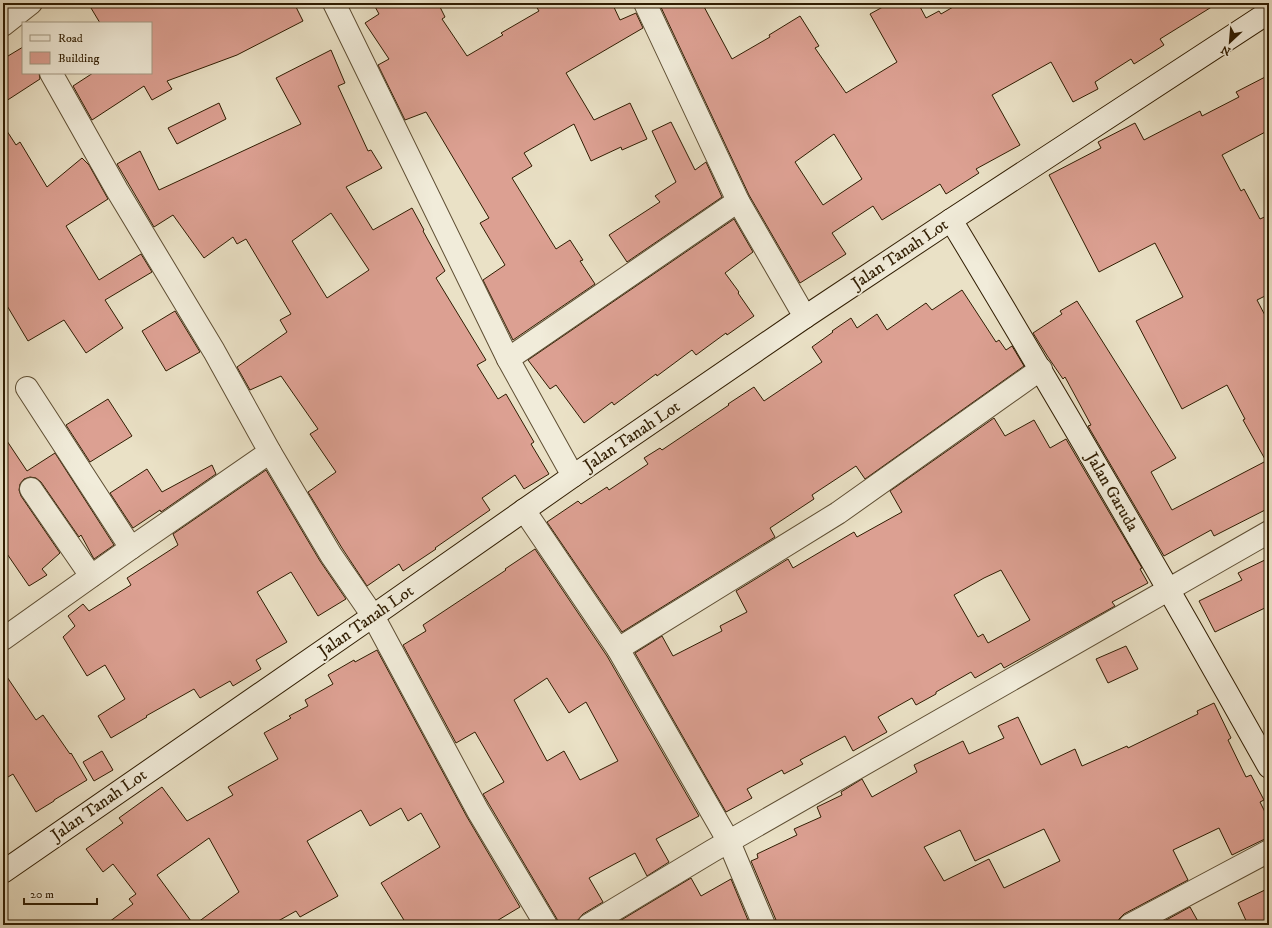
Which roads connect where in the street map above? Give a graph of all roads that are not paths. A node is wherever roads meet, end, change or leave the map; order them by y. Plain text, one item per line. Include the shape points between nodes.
1 (334, 3) edge
2 (645, 3) edge
3 (1269, 12) edge
4 (52, 74) edge
5 (738, 201) junction
6 (951, 220) junction
7 (805, 317) junction
8 (508, 359) junction
9 (1041, 369) junction
10 (27, 388) dead end
11 (270, 452) junction
12 (573, 476) junction
13 (32, 489) dead end
14 (524, 510) junction
15 (1269, 532) edge
16 (131, 548) junction
17 (91, 576) junction
18 (1169, 590) junction
19 (373, 616) junction
20 (3, 639) edge
21 (618, 650) junction
22 (1269, 767) edge
23 (729, 842) junction
24 (1269, 851) edge
25 (3, 872) edge
26 (546, 925) edge
27 (589, 925) edge
28 (764, 925) edge
29 (1130, 925) edge

1 - 8 street
2 - 5 street
3 - 6 street, Jalan Tanah Lot
4 - 11 street via 214,351
5 - 7 street
5 - 8 street
6 - 7 street, Jalan Tanah Lot
6 - 9 street, Jalan Garuda
7 - 12 street, Jalan Tanah Lot
8 - 12 street
9 - 18 street, Jalan Garuda
9 - 21 street via 838,513
10 - 16 street
11 - 16 street
11 - 19 street via 331,555
12 - 14 street, Jalan Tanah Lot
13 - 17 street
14 - 19 street, Jalan Tanah Lot
14 - 21 street
15 - 18 street
16 - 17 street
17 - 20 street
18 - 22 street, Jalan Garuda
18 - 23 street
19 - 25 street, Jalan Tanah Lot
19 - 26 street via 478,811
21 - 23 street
23 - 27 street
23 - 28 street
24 - 29 street

